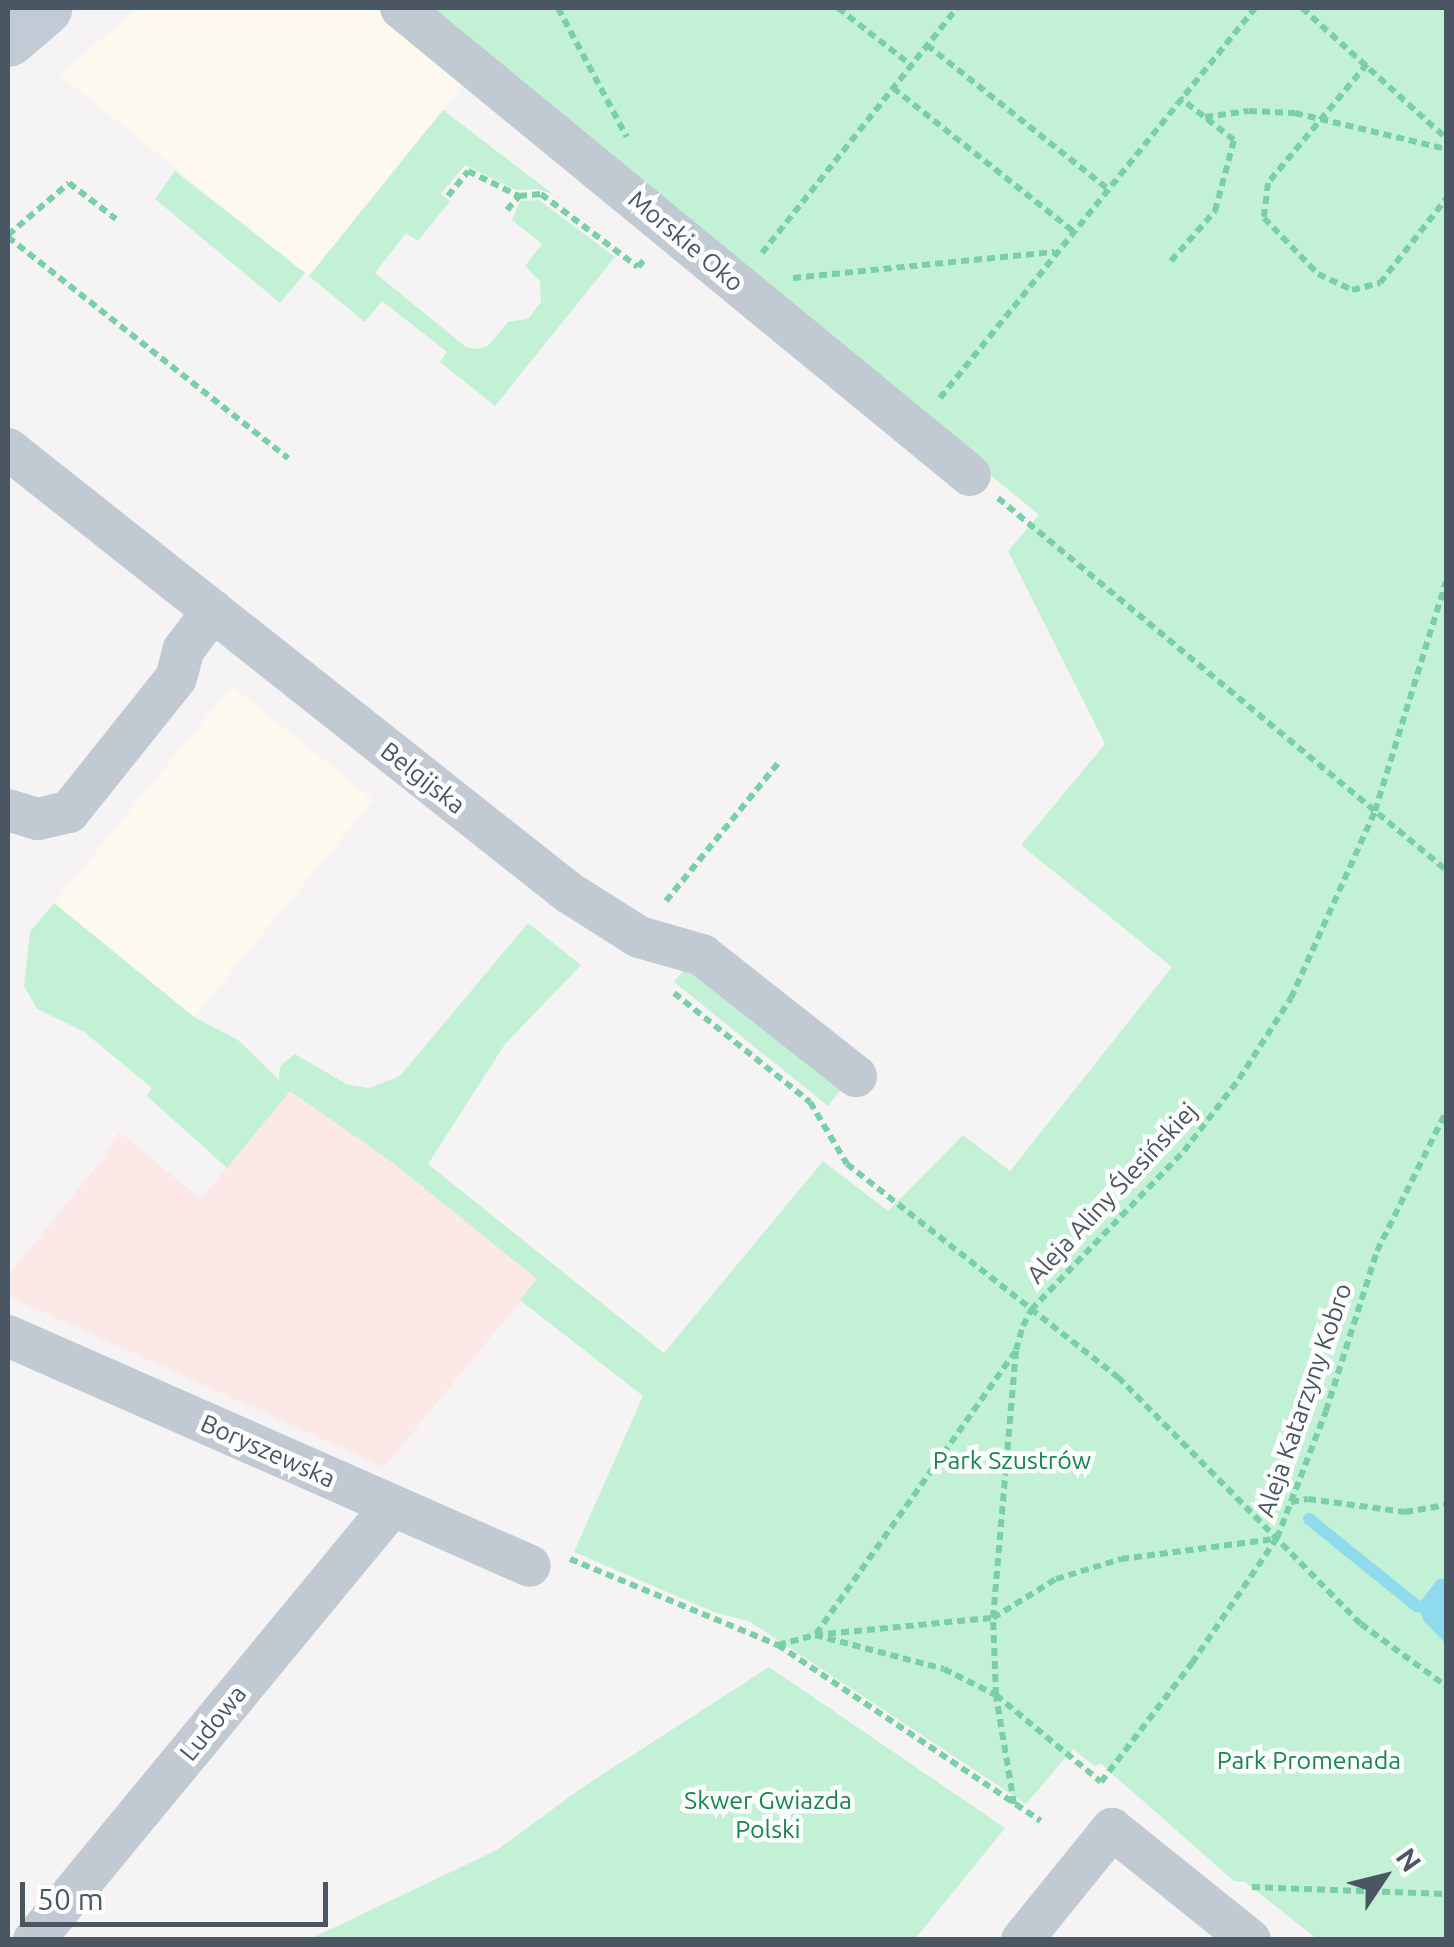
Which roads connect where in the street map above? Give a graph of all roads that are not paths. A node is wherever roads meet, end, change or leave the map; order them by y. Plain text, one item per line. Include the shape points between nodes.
1 (44, 8) edge
2 (401, 8) edge
3 (8, 39) edge
4 (8, 449) edge
5 (970, 475) road end
6 (213, 611) junction
7 (8, 810) edge
8 (856, 1076) dead end
9 (8, 1336) edge
10 (392, 1506) junction
11 (546, 1560) road end
12 (34, 1940) edge
13 (1022, 1940) edge
14 (1250, 1940) edge

1 - 3 main road
2 - 5 street, Morskie Oko
4 - 6 street, Belgijska
6 - 7 street via 184,649 176,678 68,812 38,818
6 - 8 street, Belgijska via 568,892 639,937 702,956
9 - 10 street, Boryszewska
10 - 11 street, Boryszewska
10 - 12 street, Ludowa
13 - 14 street via 1112,1828

